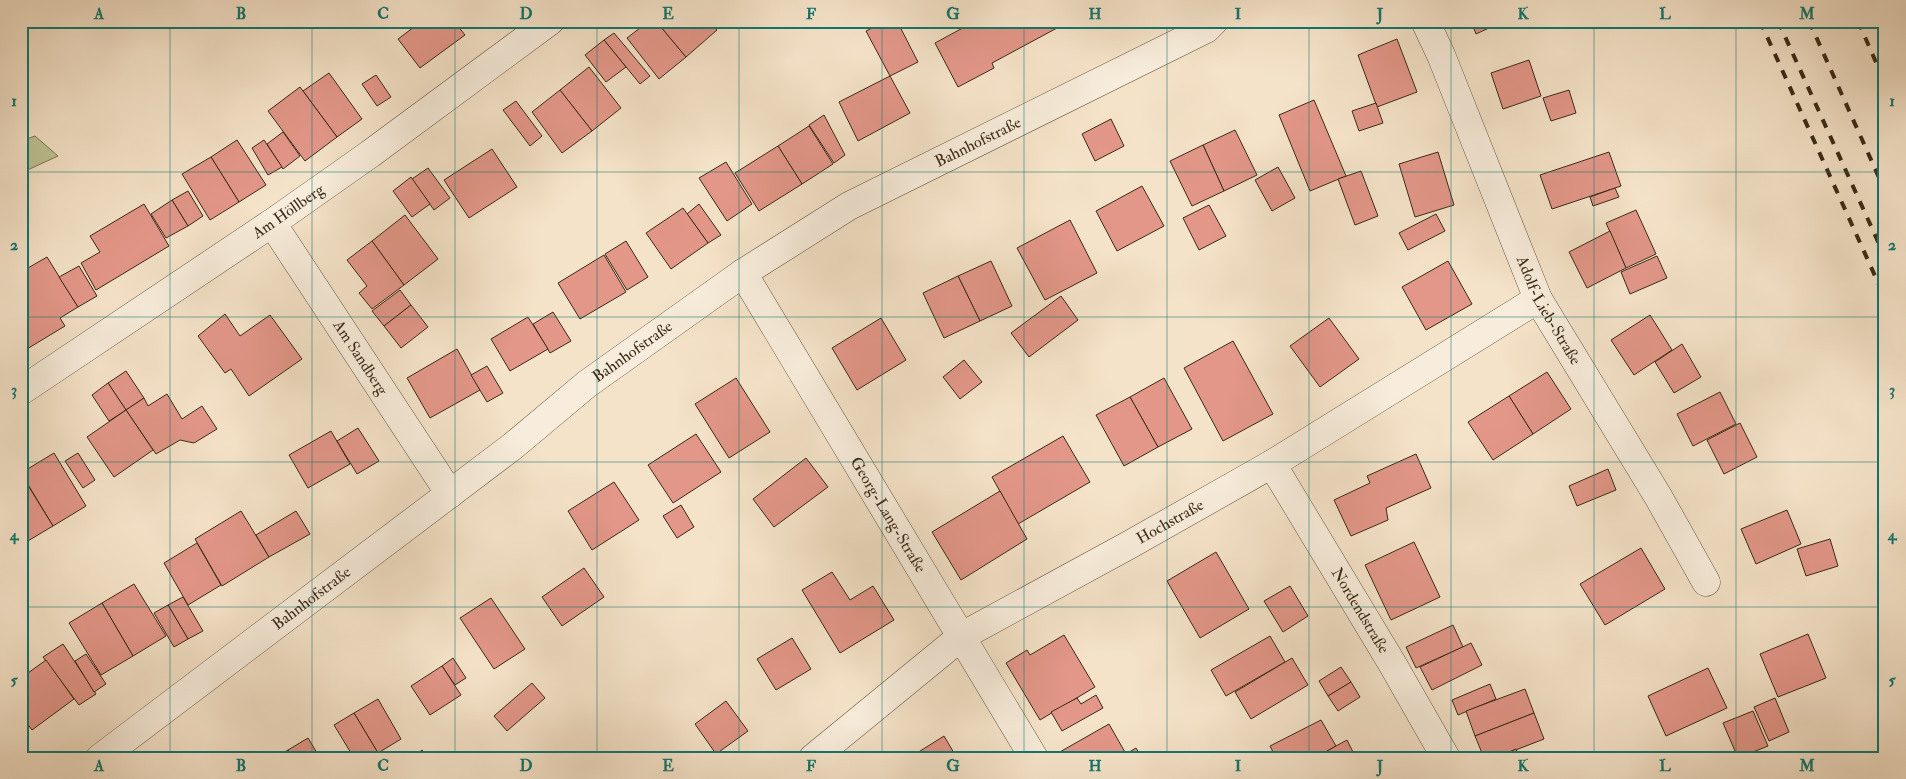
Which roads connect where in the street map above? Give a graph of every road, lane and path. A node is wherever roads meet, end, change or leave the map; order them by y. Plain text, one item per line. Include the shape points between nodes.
1 (550, 21) edge
2 (1214, 21) edge
3 (1426, 21) edge
4 (272, 223) junction
5 (743, 273) junction
6 (1538, 299) junction
7 (21, 391) edge
8 (1272, 464) junction
9 (450, 494) junction
10 (1706, 582) dead end
11 (962, 636) junction
12 (100, 758) edge
13 (813, 758) edge
14 (1034, 758) edge
15 (1446, 758) edge

1 - 4 street, Am Höllberg
2 - 5 street, Bahnhofstraße via 1106,79 849,206
3 - 6 street, Adolf-Lieb-Straße
4 - 7 street, Am Höllberg
4 - 9 street, Am Sandberg
5 - 9 street, Bahnhofstraße via 587,384
5 - 11 street, Georg-Lang-Straße
6 - 8 street, Hochstraße
6 - 10 street, Adolf-Lieb-Straße
8 - 11 street, Hochstraße
8 - 15 street, Nordendstraße via 1394,665
9 - 12 street, Bahnhofstraße
11 - 13 street, Hochstraße
11 - 14 street, Georg-Lang-Straße

